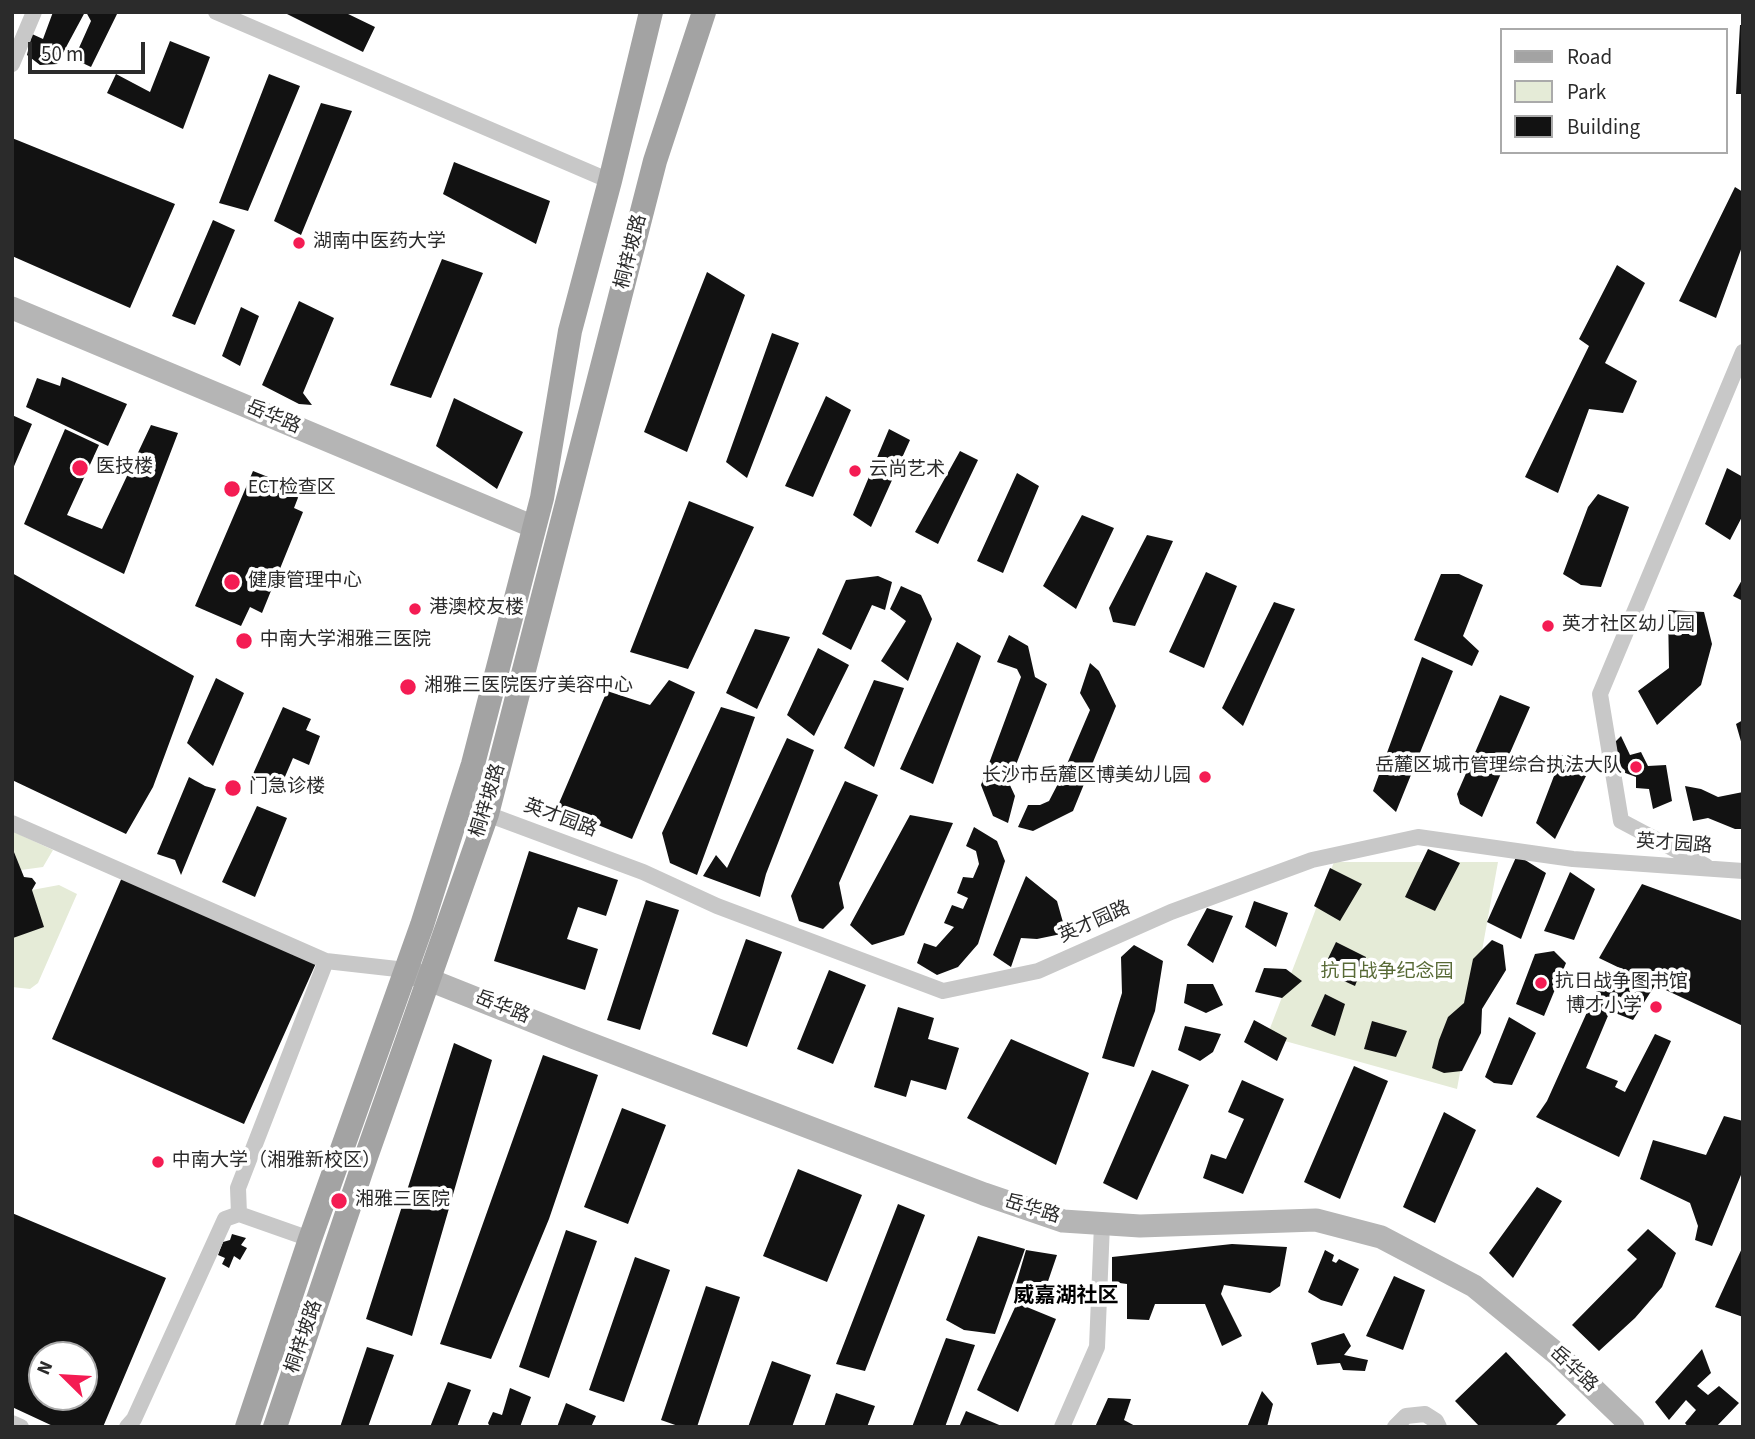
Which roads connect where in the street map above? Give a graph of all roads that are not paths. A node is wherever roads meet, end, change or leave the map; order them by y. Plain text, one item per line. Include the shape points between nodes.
1 (34, 12) edge
2 (216, 12) edge
3 (651, 12) edge
4 (664, 12) edge
5 (691, 12) edge
6 (704, 12) edge
7 (12, 64) edge
8 (655, 161) junction
9 (610, 181) junction
10 (12, 308) edge
11 (1743, 352) edge
12 (534, 527) junction
13 (486, 814) junction
14 (12, 823) edge
15 (1712, 869) junction
16 (1743, 871) edge
17 (326, 961) junction
18 (406, 970) junction
19 (429, 978) junction
20 (239, 1214) junction
21 (1102, 1224) junction
22 (310, 1240) junction
23 (12, 1423) edge
24 (21, 1427) edge
25 (127, 1427) edge
26 (247, 1427) edge
27 (275, 1427) edge
28 (1062, 1427) edge
29 (1395, 1427) edge
30 (1439, 1427) edge
31 (1633, 1427) edge

1 - 7 street
2 - 9 street
3 - 9 main road, 桐梓坡路
4 - 9 main road, 桐梓坡路
5 - 8 main road, 桐梓坡路
6 - 8 main road, 桐梓坡路
8 - 13 main road, 桐梓坡路
9 - 12 main road, 桐梓坡路 via 570,331
10 - 12 street, 岳华路
11 - 15 street via 1600,694 1621,821
12 - 18 main road, 桐梓坡路 via 472,764
13 - 15 street, 英才园路 via 943,991 1038,971 1171,912 1312,860 1418,837 1573,859
13 - 19 main road, 桐梓坡路
14 - 17 street
15 - 16 street, 英才园路
17 - 18 street
17 - 20 street via 238,1188
18 - 19 street, 岳华路
18 - 22 main road, 桐梓坡路
19 - 21 street, 岳华路 via 984,1194 1062,1221
19 - 27 main road, 桐梓坡路
20 - 22 street
20 - 25 street via 225,1220
21 - 28 street via 1097,1346
21 - 31 street, 岳华路 via 1316,1220 1381,1237 1474,1286 1557,1354
22 - 26 main road, 桐梓坡路
23 - 24 street
29 - 30 street via 1406,1416 1425,1414

